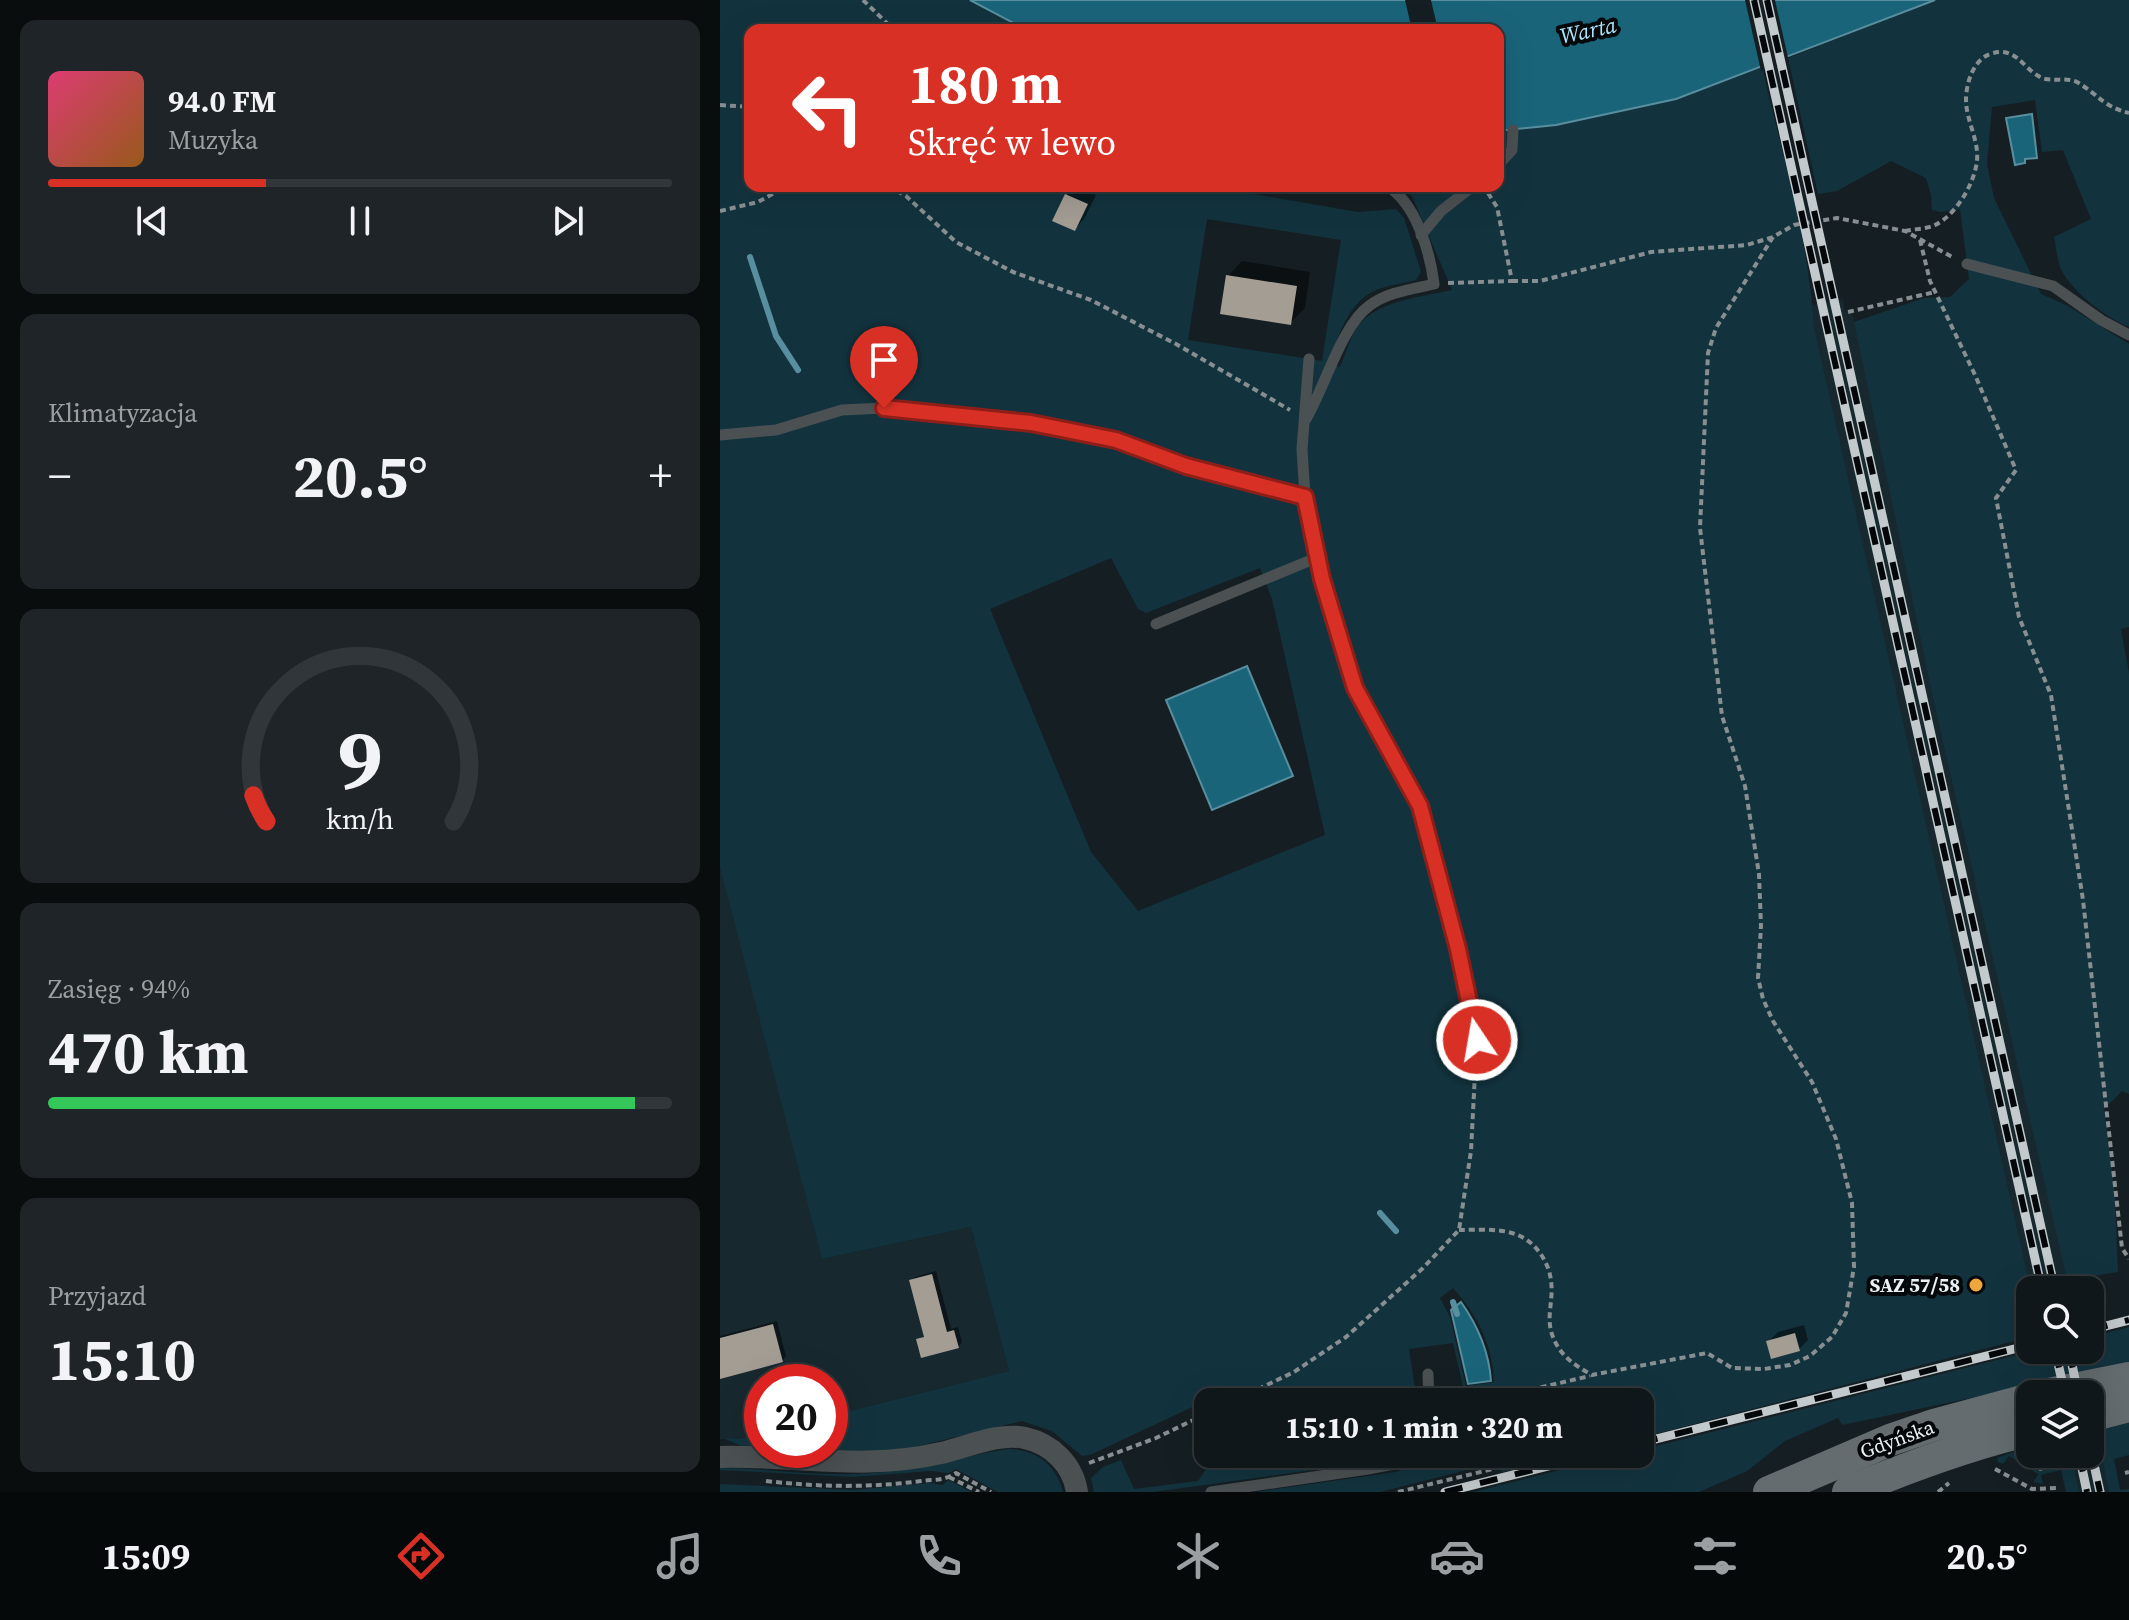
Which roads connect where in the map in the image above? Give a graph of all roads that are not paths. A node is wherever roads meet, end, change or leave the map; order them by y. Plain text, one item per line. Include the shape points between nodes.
1 (1513, 130) dead end
2 (1504, 159) edge
3 (1393, 192) edge
4 (1465, 192) edge
5 (1421, 235) junction
6 (1967, 264) road end
7 (2129, 335) edge
8 (1309, 359) dead end
9 (1306, 419) junction
10 (720, 435) edge
11 (1305, 497) junction
12 (1316, 558) junction
13 (1156, 624) dead end
14 (1477, 1040) road end
15 (1428, 1374) dead end
16 (2129, 1378) edge
17 (2104, 1383) edge
18 (1428, 1388) edge
19 (2016, 1403) edge
20 (2129, 1406) edge
21 (2104, 1412) edge
22 (2016, 1434) edge
23 (720, 1457) edge
24 (1373, 1468) edge
25 (1074, 1481) edge
26 (1211, 1492) edge
27 (1769, 1492) edge
28 (1848, 1492) edge

1 - 2 lane via 1512,150
3 - 5 lane via 1408,207
4 - 5 lane
5 - 9 lane via 1434,284 1369,306 1350,326
6 - 7 lane via 2053,286
8 - 9 lane
9 - 11 lane
10 - 11 lane via 776,430 842,410 884,408 1031,423 1116,440 1186,466
11 - 12 lane
12 - 13 lane
12 - 14 lane via 1355,688 1420,806
15 - 18 lane
16 - 17 main road
19 - 27 main road, Gdyńska via 1890,1440
20 - 21 main road
22 - 28 main road, Gdyńska via 1908,1466
23 - 25 street via 876,1462 930,1456 1014,1436 1056,1453
24 - 26 lane

